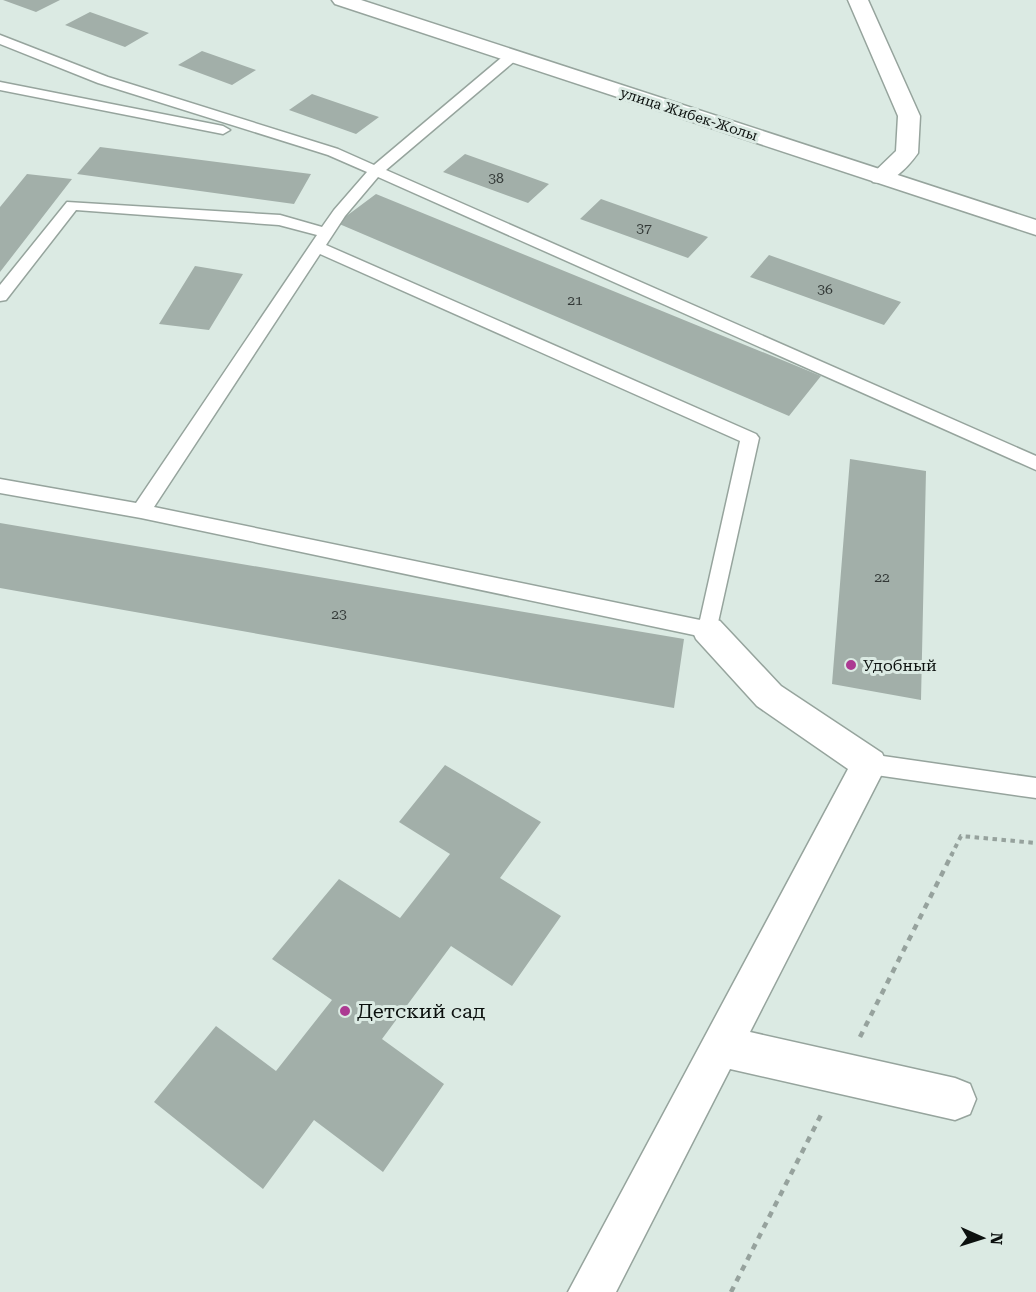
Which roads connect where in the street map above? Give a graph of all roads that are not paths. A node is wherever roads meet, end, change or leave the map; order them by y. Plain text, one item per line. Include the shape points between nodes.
1 (342, 0) edge
2 (858, 0) edge
3 (0, 39) edge
4 (512, 56) junction
5 (0, 86) edge
6 (20, 89) junction
7 (0, 104) edge
8 (333, 152) junction
9 (377, 170) junction
10 (881, 177) junction
11 (1036, 228) edge
12 (320, 239) junction
13 (0, 296) edge
14 (1036, 463) edge
15 (0, 486) edge
16 (141, 511) junction
17 (708, 630) junction
18 (869, 764) junction
19 (1036, 788) edge
20 (720, 1046) junction
21 (956, 1099) dead end
22 (591, 1292) edge

1 - 4 street, улица Жибек-Жолы
2 - 10 street via 909,116 907,153
3 - 8 lane via 103,80
4 - 9 lane
4 - 10 street, улица Жибек-Жолы
5 - 6 lane
6 - 7 lane
6 - 8 lane
8 - 9 lane
9 - 12 lane
9 - 14 lane
10 - 11 street, улица Жибек-Жолы
12 - 13 lane via 280,220 72,205
12 - 16 lane
12 - 17 lane via 750,438
15 - 16 lane
16 - 17 lane
17 - 18 street via 769,696
18 - 19 lane
18 - 20 street
20 - 21 street
20 - 22 street

